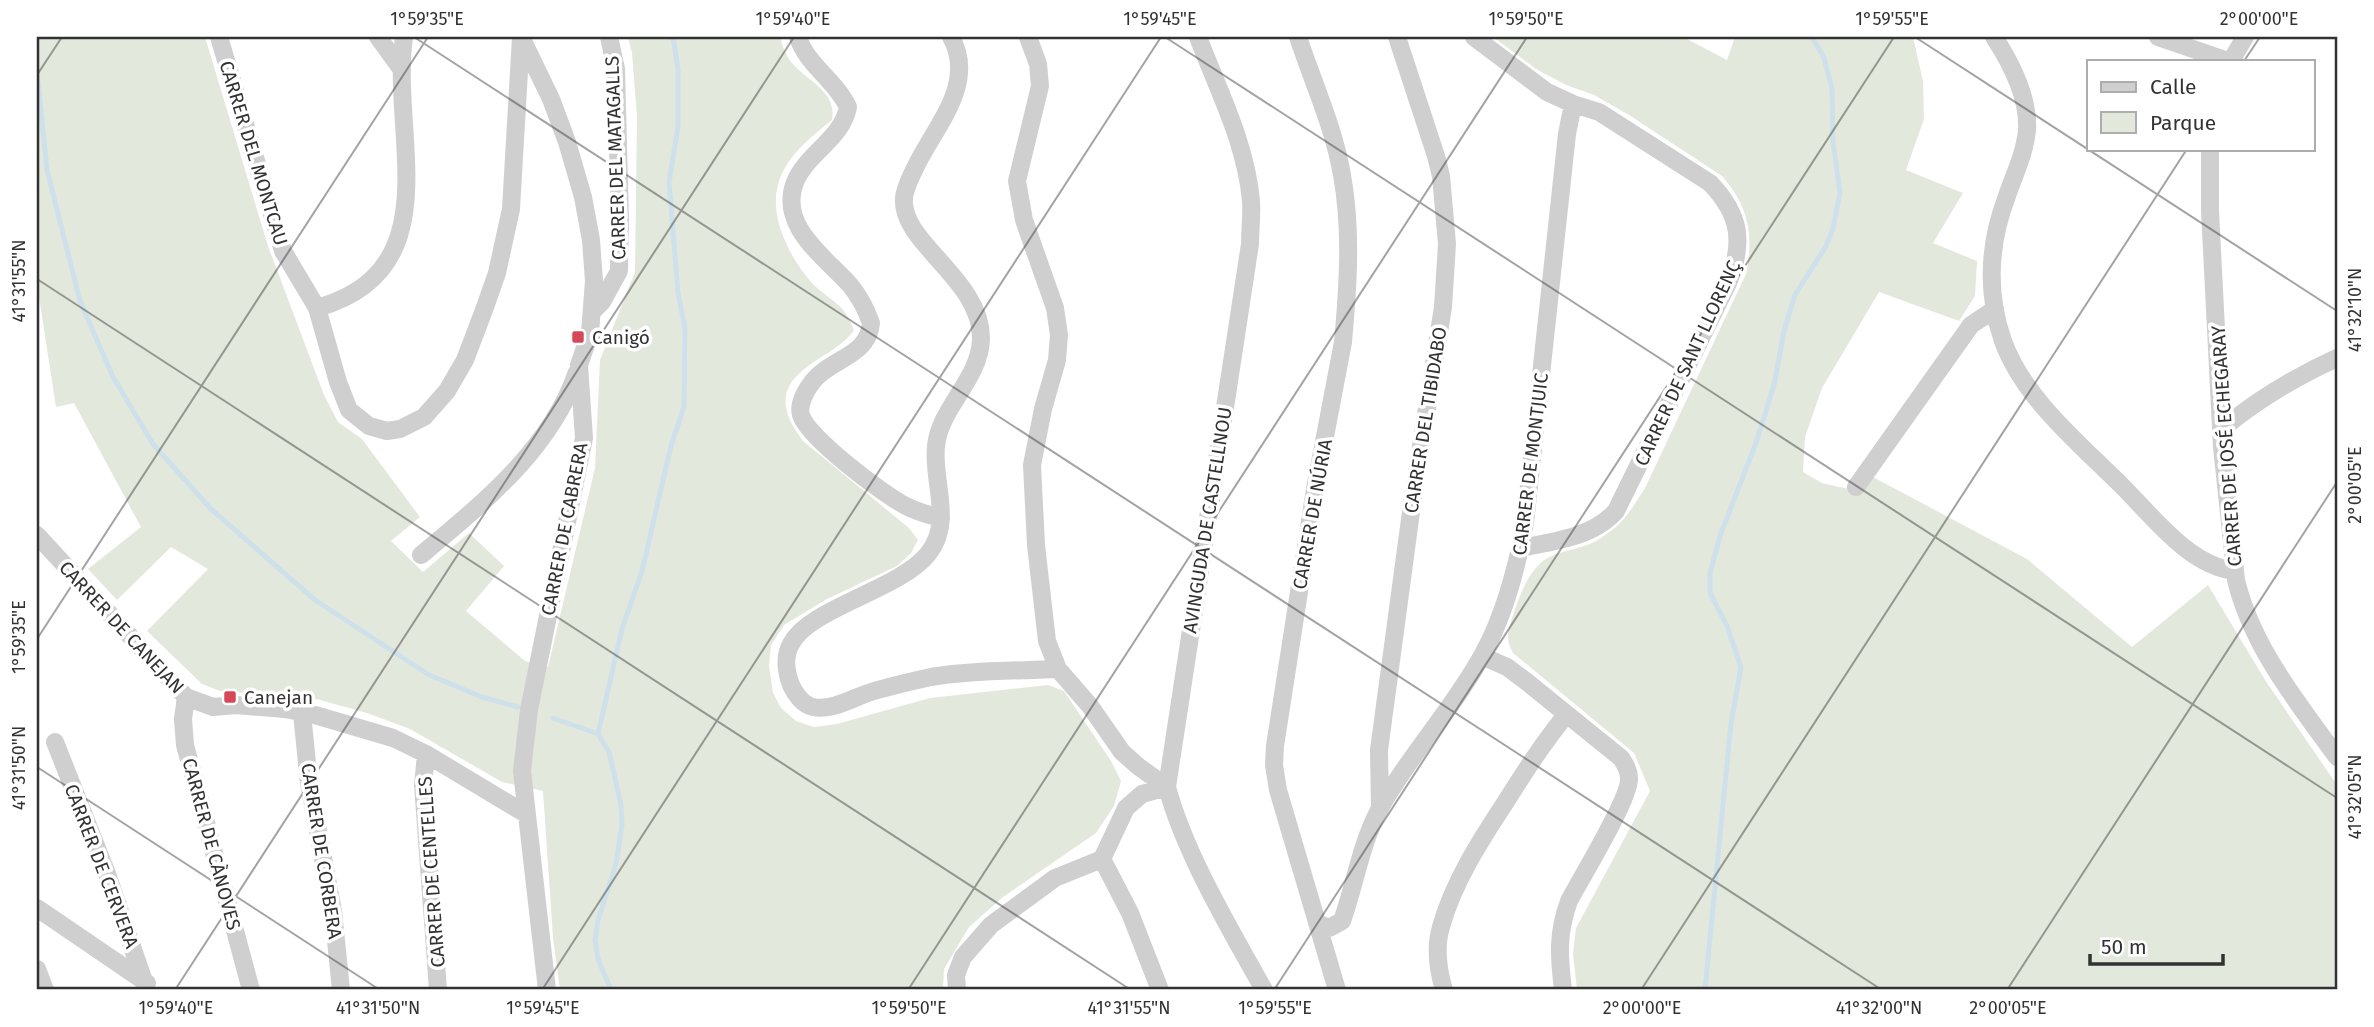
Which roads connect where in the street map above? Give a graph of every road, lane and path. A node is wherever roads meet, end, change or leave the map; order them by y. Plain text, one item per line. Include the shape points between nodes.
1 (219, 37) edge
2 (377, 37) edge
3 (404, 37) edge
4 (521, 37) edge
5 (610, 37) edge
6 (798, 37) edge
7 (951, 37) edge
8 (1028, 37) edge
9 (1198, 37) edge
10 (1298, 37) edge
11 (1397, 37) edge
12 (1474, 37) edge
13 (1994, 37) edge
14 (2158, 37) edge
15 (2245, 37) edge
16 (2227, 60) edge
17 (2231, 60) edge
18 (402, 70) junction
19 (1573, 104) junction
20 (2210, 150) edge
21 (317, 309) junction
22 (1994, 309) junction
23 (592, 312) junction
24 (2337, 358) edge
25 (579, 365) junction
26 (2221, 429) junction
27 (1856, 487) dead end
28 (941, 518) junction
29 (37, 534) edge
30 (1520, 548) junction
31 (421, 555) dead end
32 (2235, 571) junction
33 (1482, 656) junction
34 (1058, 669) junction
35 (186, 697) junction
36 (302, 713) junction
37 (1566, 715) junction
38 (55, 742) dead end
39 (426, 754) junction
40 (2337, 757) edge
41 (1167, 787) junction
42 (1380, 809) junction
43 (526, 814) junction
44 (1102, 859) junction
45 (37, 908) edge
46 (1317, 923) junction
47 (37, 970) edge
48 (150, 987) edge
49 (45, 990) edge
50 (251, 990) edge
51 (341, 990) edge
52 (438, 990) edge
53 (547, 990) edge
54 (957, 990) edge
55 (1160, 990) edge
56 (1264, 990) edge
57 (1337, 990) edge
58 (1444, 990) edge
59 (1563, 990) edge

1 - 21 street, CARRER DEL MONTCAU via 283,251
2 - 18 street
3 - 18 street
4 - 21 street, CARRER DEL MONTCAU via 511,209 497,272 465,360 447,391 424,417 400,429 369,426 349,410
4 - 23 street, CARRER DE CABRERA via 551,99 583,197 591,240
5 - 23 street, CARRER DEL MATAGALLS via 616,69 619,271 603,302
6 - 28 street via 848,107 846,119 796,179 792,191 795,222 859,297 872,323 854,353 814,378 801,405 802,417 826,446 904,505
7 - 28 street via 961,61 960,78 904,198 912,227 951,271 972,304 981,339 977,360 935,447
8 - 34 street via 1040,86 1017,181 1024,220 1055,308 1059,335 1032,465 1043,616
9 - 41 street, AVINGUDA DE CASTELLNOU via 1233,123 1245,168 1251,201 1250,244
10 - 46 street, CARRER DE NÚRIA via 1342,173 1348,252 1343,342 1315,488 1275,755 1278,790
11 - 42 street, CARRER DEL TIBIDABO via 1441,176 1447,244 1443,307 1379,750
12 - 19 street, CARRER DE SANT LLORENÇ via 1547,92
13 - 22 street via 2017,82 2027,131 1995,237
14 - 16 street
15 - 17 street
18 - 21 street via 407,184 395,248 367,285 341,302
19 - 30 street, CARRER DE MONTJUIC
19 - 30 street, CARRER DE SANT LLORENÇ via 1609,117 1710,183 1733,213 1738,248 1728,283 1616,510 1585,532
20 - 26 street, CARRER DE JOSÉ ECHEGARAY
22 - 27 street via 1972,324
22 - 32 street via 2012,361 2043,405 2177,540 2215,567
23 - 25 street, CARRER DE CABRERA
24 - 26 street via 2291,379
25 - 31 street via 562,407 529,453 474,510
25 - 43 street, CARRER DE CABRERA via 584,438 528,710 522,771
26 - 32 street, CARRER DE JOSÉ ECHEGARAY
28 - 34 street via 937,540 912,569 816,621 791,643 788,674 802,702 810,707 836,705 931,677
29 - 35 street, CARRER DE CANEJAN
30 - 33 street, CARRER DE MONTJUIC
32 - 40 street, CARRER DE JOSÉ ECHEGARAY via 2253,629
33 - 37 street via 1527,681
33 - 42 street, CARRER DE MONTJUIC
34 - 41 street via 1122,751
35 - 36 street, CARRER DE CANEJAN via 213,707 236,705
35 - 50 street, CARRER DE CÀNOVES via 185,745
36 - 39 street, CARRER DE CANEJAN via 393,738
36 - 51 street, CARRER DE CORBERA via 309,783 334,911
37 - 58 street via 1494,820 1451,901 1440,928 1437,953
37 - 59 street via 1621,758 1629,779 1625,798 1563,916 1558,945
38 - 48 street, CARRER DE CERVERA
39 - 43 street, CARRER DE CANEJAN
39 - 52 street, CARRER DE CENTELLES via 423,785
41 - 44 street via 1142,794 1126,808
41 - 56 street, AVINGUDA DE CASTELLNOU via 1173,810
42 - 46 street, CARRER DE MONTJUIC via 1342,921 1329,928
43 - 53 street, CARRER DE CABRERA
44 - 54 street via 1055,878 991,925 963,957 956,975
44 - 55 street via 1130,913
45 - 48 street
46 - 57 street, CARRER DE NÚRIA
47 - 49 street

